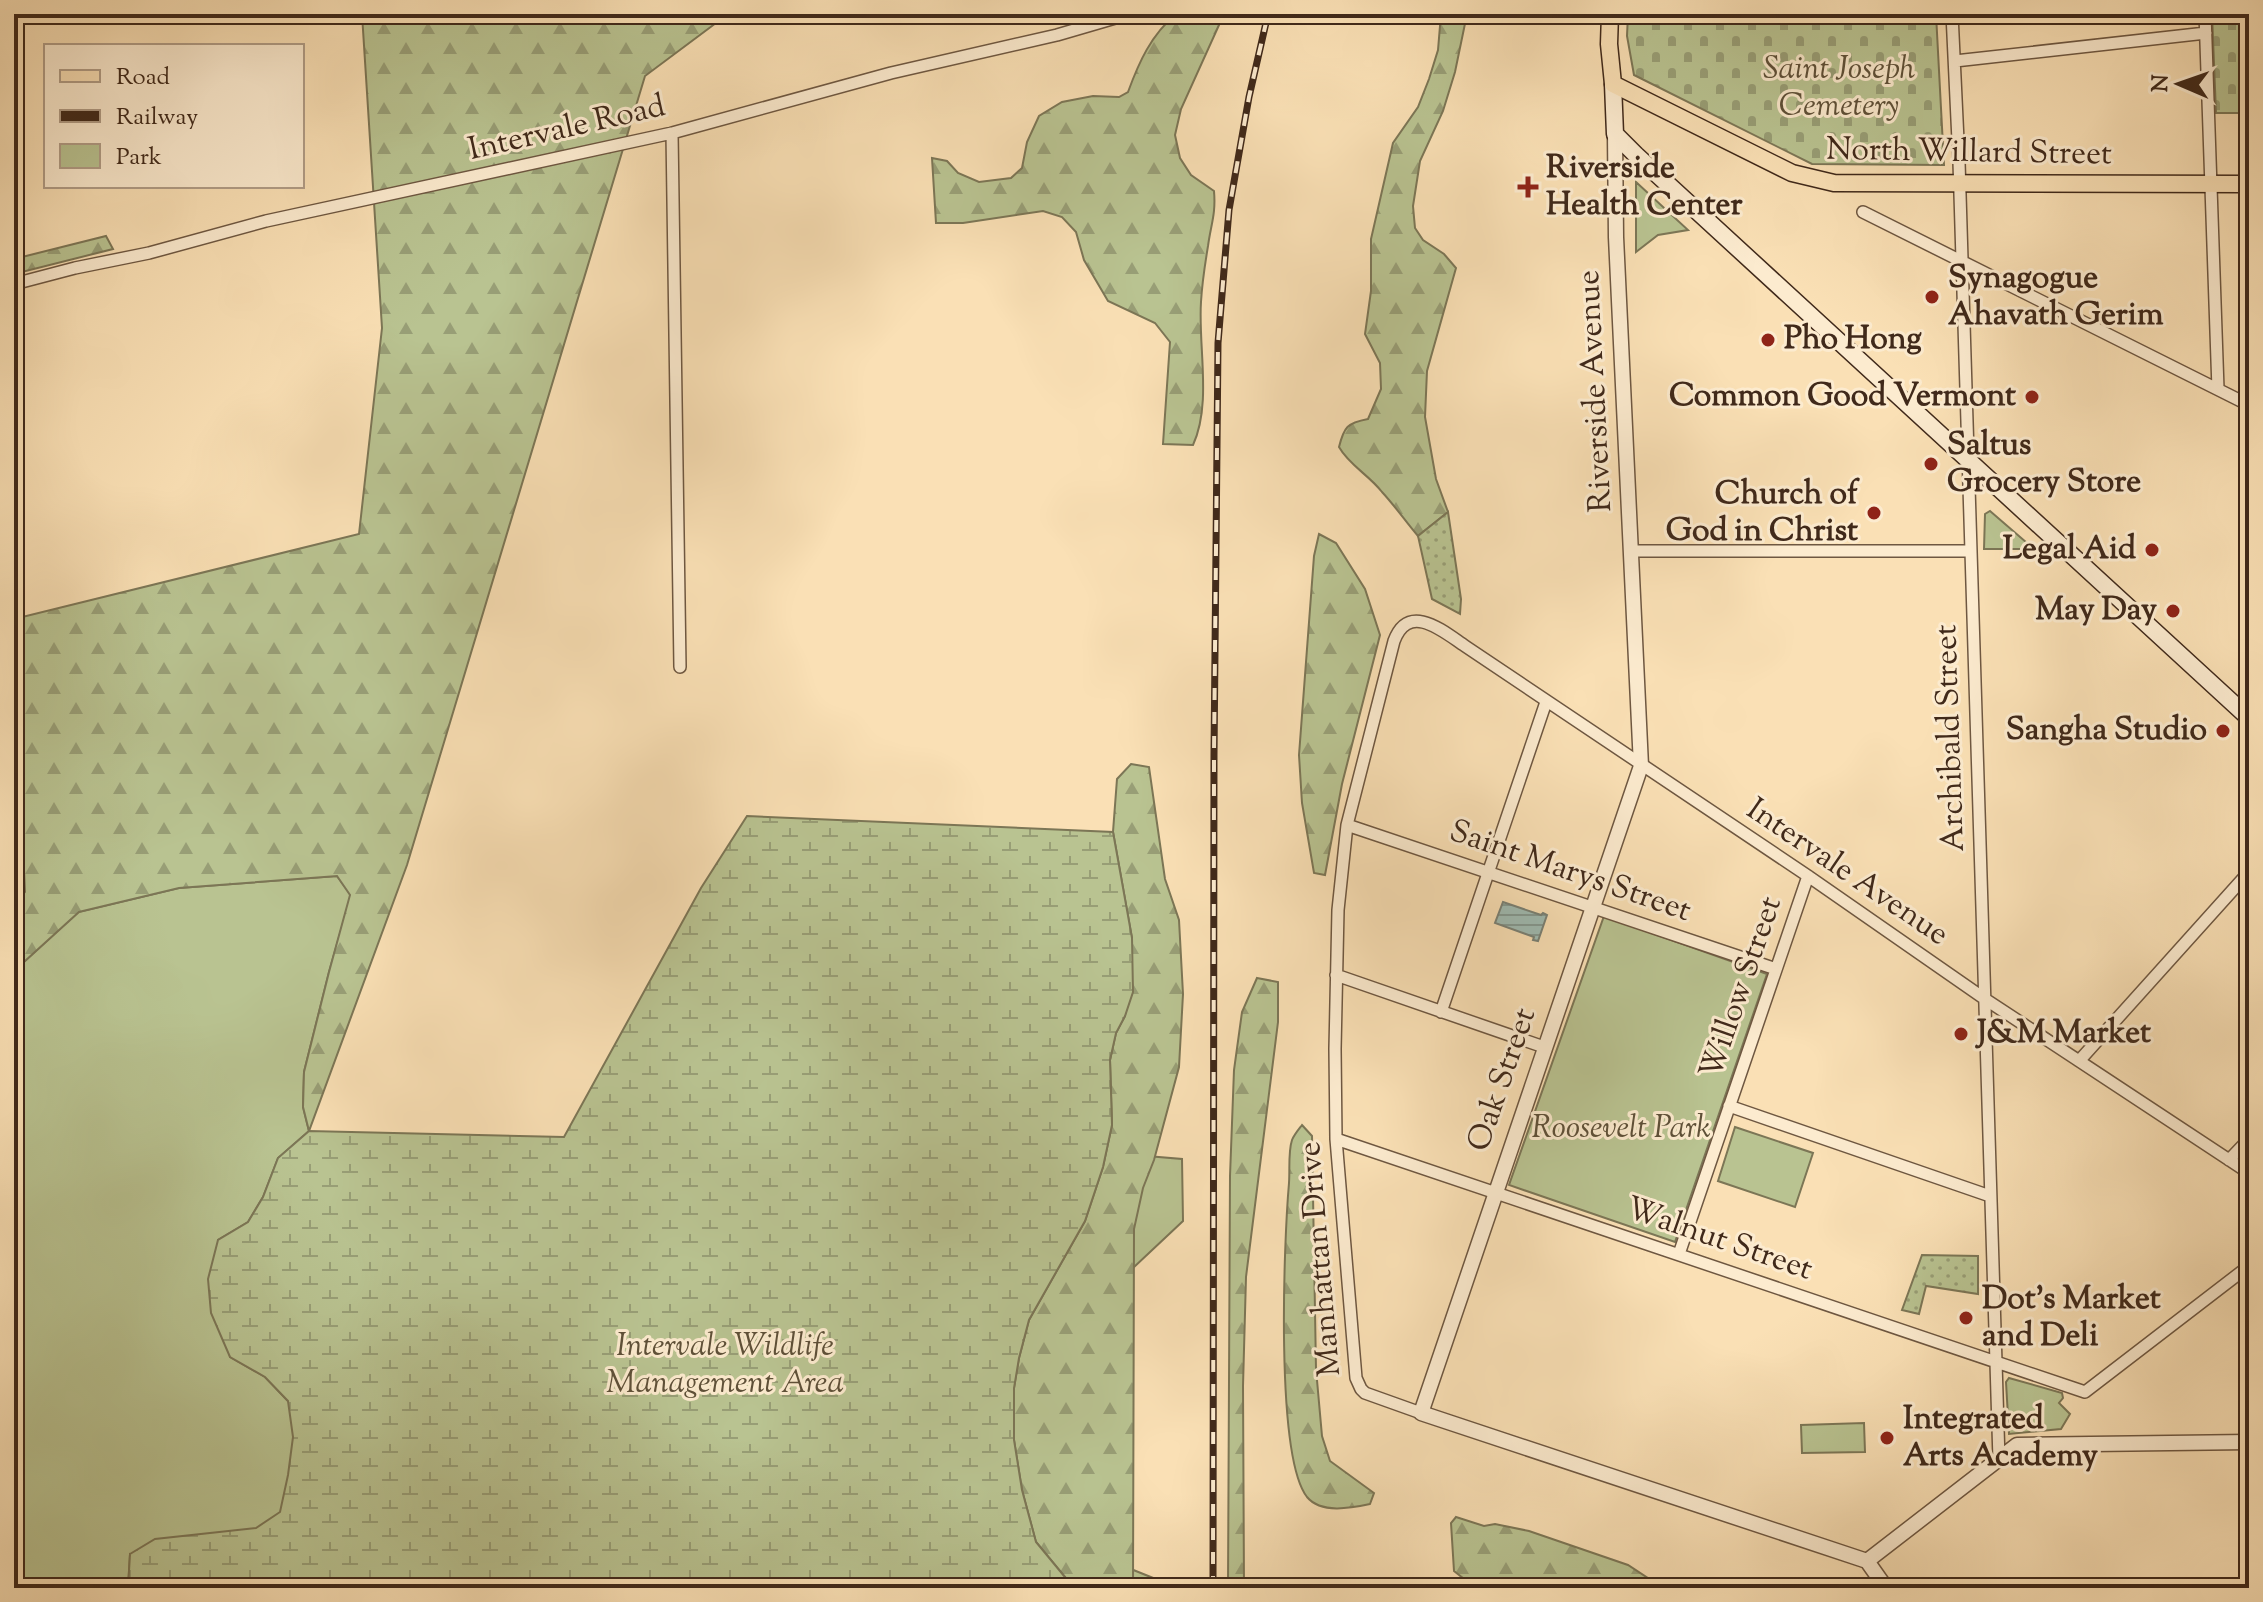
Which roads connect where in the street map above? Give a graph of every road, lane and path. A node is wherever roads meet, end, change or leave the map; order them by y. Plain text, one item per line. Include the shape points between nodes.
1 (1129, 14) edge
2 (1610, 14) edge
3 (1952, 14) edge
4 (2205, 14) edge
5 (2206, 33) junction
6 (1955, 61) junction
7 (1613, 84) junction
8 (672, 133) junction
9 (1615, 134) junction
10 (1960, 183) junction
11 (2210, 184) junction
12 (2249, 184) edge
13 (1863, 212) dead end
14 (1962, 262) junction
15 (14, 284) edge
16 (2218, 389) junction
17 (2249, 405) edge
18 (1968, 461) junction
19 (1632, 551) junction
20 (1970, 551) junction
21 (1414, 621) joint
22 (680, 667) dead end
23 (1546, 702) junction
24 (2249, 718) edge
25 (1641, 766) junction
26 (1347, 825) junction
27 (1489, 871) junction
28 (2249, 872) edge
29 (1808, 876) junction
30 (1592, 907) junction
31 (1776, 969) junction
32 (1336, 975) junction
33 (1985, 999) junction
34 (1441, 1012) junction
35 (1544, 1047) junction
36 (2079, 1061) junction
37 (1729, 1106) junction
38 (1336, 1139) junction
39 (2249, 1139) edge
40 (2229, 1160) junction
41 (2249, 1173) edge
42 (1495, 1192) junction
43 (1990, 1196) junction
44 (1679, 1254) junction
45 (2249, 1266) edge
46 (1995, 1361) junction
47 (1421, 1413) junction
48 (2249, 1442) edge
49 (1999, 1460) junction
50 (1867, 1561) junction
51 (1886, 1588) edge

1 - 8 street, Intervale Road
2 - 7 main road, Riverside Avenue
3 - 6 street, Archibald Street
4 - 5 street
5 - 6 street
5 - 11 street
6 - 10 street, Archibald Street
7 - 9 main road, Riverside Avenue
7 - 10 main road, North Willard Street via 1809,178 1834,183
8 - 15 street, Intervale Road via 266,221
8 - 22 street
9 - 18 main road
9 - 19 street, Riverside Avenue
10 - 11 main road, North Willard Street
10 - 14 street, Archibald Street
11 - 12 main road, North Willard Street
11 - 16 street
13 - 14 street
14 - 16 street
14 - 18 street, Archibald Street
16 - 17 street
18 - 20 street, Archibald Street
18 - 24 main road
19 - 20 street
19 - 25 street, Riverside Avenue
20 - 33 street, Archibald Street
21 - 23 street, Intervale Avenue via 1435,627
21 - 26 street, Manhattan Drive via 1394,641
23 - 25 street, Intervale Avenue
23 - 27 street
25 - 29 street, Intervale Avenue
25 - 30 street, Oak Street
26 - 27 street, Saint Marys Street
26 - 32 street, Manhattan Drive
27 - 30 street, Saint Marys Street
27 - 34 street
28 - 36 street
29 - 31 street, Willow Street
29 - 33 street, Intervale Avenue
30 - 31 street, Saint Marys Street
30 - 35 street, Oak Street
31 - 37 street, Willow Street
32 - 34 street
32 - 38 street, Manhattan Drive
33 - 36 street, Intervale Avenue
33 - 43 street, Archibald Street
34 - 35 street
35 - 42 street, Oak Street
36 - 40 street, Intervale Avenue
37 - 43 street
37 - 44 street, Willow Street
38 - 42 street, Walnut Street
38 - 47 street, Manhattan Drive via 1356,1378 1365,1393
39 - 40 street
40 - 41 street, Intervale Avenue
42 - 44 street, Walnut Street
42 - 47 street, Oak Street
43 - 46 street, Archibald Street
44 - 46 street, Walnut Street
45 - 46 street, Walnut Street via 2085,1392
46 - 49 street, Archibald Street
47 - 50 street, Manhattan Drive
48 - 49 street via 2017,1445
49 - 50 street
50 - 51 street

